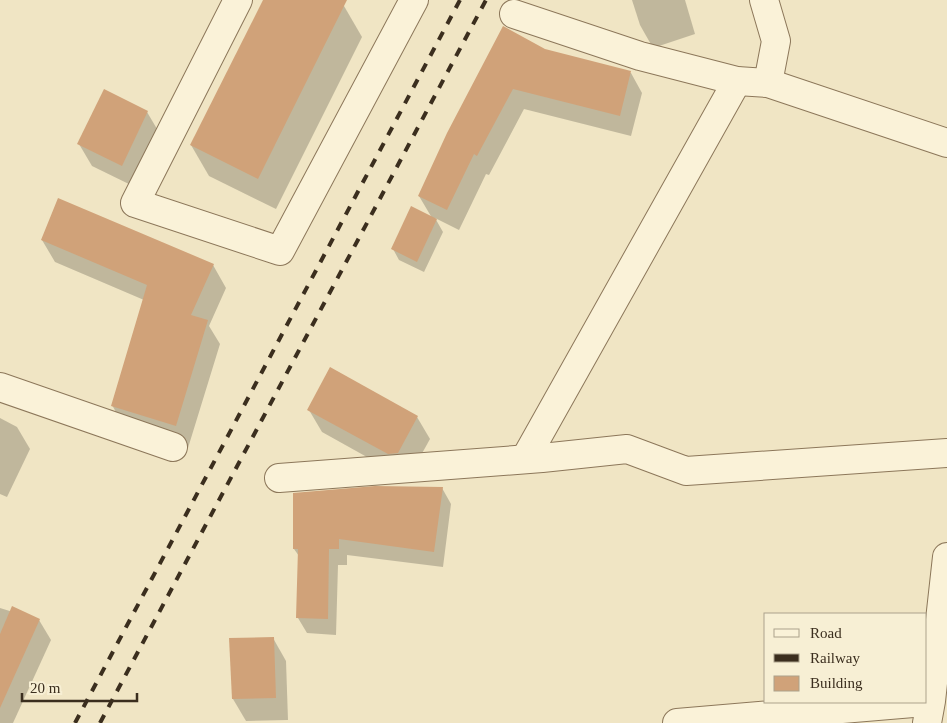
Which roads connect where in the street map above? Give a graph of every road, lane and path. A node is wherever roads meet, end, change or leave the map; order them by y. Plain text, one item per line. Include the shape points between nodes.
1 (238, 0) edge
2 (414, 0) edge
3 (764, 0) edge
4 (514, 14) dead end
5 (737, 81) junction
6 (768, 83) junction
7 (947, 143) edge
8 (0, 387) edge
9 (172, 447) dead end
10 (947, 452) edge
11 (525, 460) junction
12 (279, 478) dead end
13 (947, 557) edge
14 (927, 707) edge
15 (677, 723) edge

1 - 2 street via 135,203 280,252
3 - 6 street via 776,41
4 - 5 street via 640,56
5 - 6 street
5 - 11 street
6 - 7 street
8 - 9 street
10 - 11 street via 686,470 628,449
11 - 12 street
13 - 14 street
14 - 15 street

